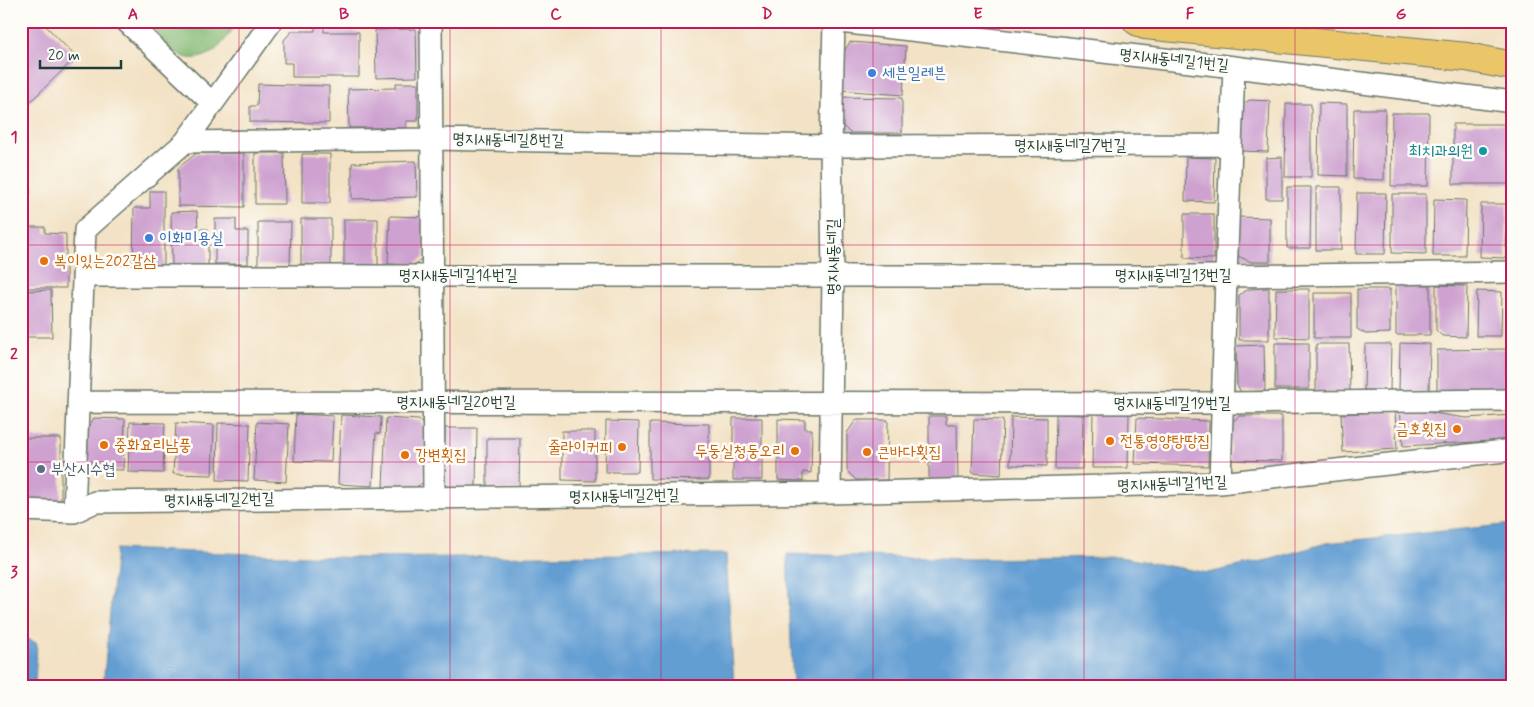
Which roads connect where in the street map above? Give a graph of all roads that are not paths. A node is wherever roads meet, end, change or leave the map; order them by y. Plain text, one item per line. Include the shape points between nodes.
1 (126, 21) edge
2 (272, 21) edge
3 (431, 21) edge
4 (833, 21) edge
5 (1137, 21) edge
6 (1513, 66) edge
7 (1234, 67) junction
8 (1513, 102) edge
9 (212, 104) junction
10 (431, 139) junction
11 (185, 142) junction
12 (1230, 145) junction
13 (831, 146) junction
14 (1513, 272) edge
15 (432, 275) junction
16 (833, 275) junction
17 (83, 276) junction
18 (1226, 276) junction
19 (1513, 400) edge
20 (79, 402) junction
21 (434, 402) junction
22 (832, 402) junction
23 (1222, 403) junction
24 (1513, 450) edge
25 (1220, 483) junction
26 (830, 493) junction
27 (434, 498) junction
28 (21, 510) edge
29 (74, 512) junction

1 - 9 street
2 - 9 street
3 - 10 street
4 - 7 street, 명지새동네길1번길
4 - 13 street, 명지새동네길
5 - 6 main road via 1145,25 1468,57
7 - 8 street, 명지새동네길1번길
7 - 12 street
9 - 11 street
10 - 11 street, 명지새동네길8번길
10 - 13 street, 명지새동네길8번길
10 - 15 street
11 - 17 street via 85,230
12 - 13 street, 명지새동네길7번길
12 - 18 street
13 - 16 street, 명지새동네길
14 - 18 street, 명지새동네길13번길
15 - 16 street, 명지새동네길14번길
15 - 17 street, 명지새동네길14번길
15 - 21 street
16 - 18 street, 명지새동네길13번길
16 - 22 street, 명지새동네길
17 - 20 street
18 - 23 street
19 - 23 street, 명지새동네길19번길
20 - 21 street, 명지새동네길20번길
20 - 29 street
21 - 22 street, 명지새동네길20번길
21 - 27 street
22 - 23 street, 명지새동네길19번길
22 - 26 street, 명지새동네길
23 - 25 street
24 - 25 street, 명지새동네길1번길
25 - 26 street, 명지새동네길1번길
26 - 27 street, 명지새동네길2번길
27 - 29 street, 명지새동네길2번길 via 95,502
28 - 29 street

